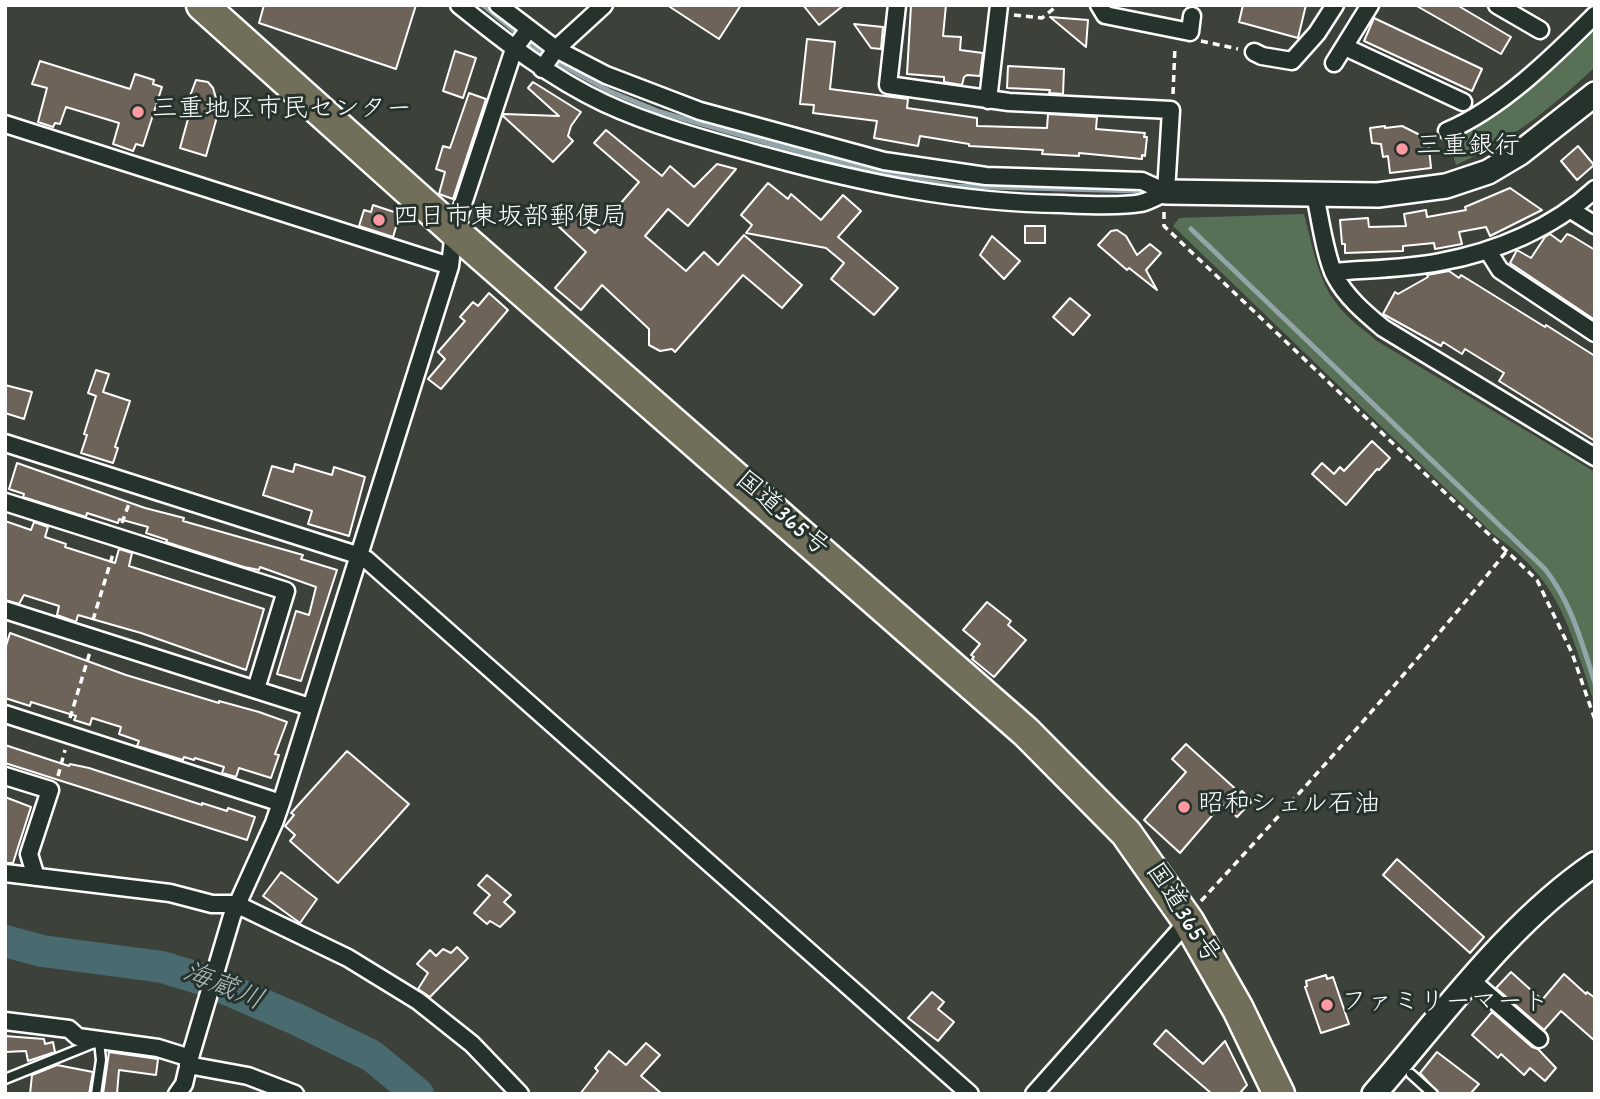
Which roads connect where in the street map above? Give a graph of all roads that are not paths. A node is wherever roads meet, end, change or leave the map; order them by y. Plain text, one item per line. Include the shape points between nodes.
1 (202, 5) edge
2 (459, 5) edge
3 (498, 5) edge
4 (604, 5) edge
5 (897, 5) edge
6 (1099, 5) edge
7 (1335, 5) edge
8 (1370, 5) edge
9 (1497, 5) edge
10 (999, 9) edge
11 (1595, 15) edge
12 (1186, 26) road end
13 (529, 29) junction
14 (1539, 30) dead end
15 (1345, 47) junction
16 (514, 49) junction
17 (556, 49) junction
18 (1254, 52) road end
19 (1334, 64) dead end
20 (542, 69) junction
21 (988, 100) junction
22 (1462, 102) dead end
23 (1590, 106) edge
24 (5, 124) edge
25 (1447, 131) dead end
26 (1595, 189) edge
27 (1166, 192) junction
28 (1315, 195) junction
29 (1571, 210) junction
30 (1595, 225) edge
31 (454, 231) junction
32 (1488, 251) junction
33 (450, 266) junction
34 (1333, 272) junction
35 (1595, 333) edge
36 (5, 443) edge
37 (1595, 457) edge
38 (5, 502) edge
39 (357, 555) junction
40 (5, 610) edge
41 (256, 689) junction
42 (310, 707) junction
43 (5, 714) edge
44 (5, 776) edge
45 (281, 803) junction
46 (1595, 864) edge
47 (5, 873) edge
48 (36, 877) junction
49 (234, 910) junction
50 (1187, 919) junction
51 (1472, 981) junction
52 (5, 1021) edge
53 (1539, 1039) dead end
54 (99, 1041) junction
55 (190, 1059) junction
56 (1411, 1074) dead end
57 (5, 1079) edge
58 (96, 1094) edge
59 (177, 1094) edge
60 (295, 1094) edge
61 (520, 1094) edge
62 (971, 1094) edge
63 (1034, 1094) edge
64 (1279, 1094) edge
65 (1374, 1094) edge
66 (1433, 1094) edge

1 - 31 highway, 国道365号
2 - 16 street
3 - 13 street
4 - 17 street
5 - 21 street via 888,85
6 - 12 street via 1105,15
7 - 18 street via 1292,61
8 - 15 street
9 - 14 street
10 - 21 street
11 - 25 street via 1504,96
13 - 16 street
13 - 17 street
15 - 19 street
15 - 22 street
16 - 20 street
16 - 31 street
17 - 20 street
17 - 27 street via 606,75 700,111 884,160 986,176 1142,181
20 - 27 street via 601,102 685,135 892,188 958,199 1053,204 1142,203
21 - 27 street via 1171,110
23 - 28 street via 1488,172 1462,182 1397,194
24 - 33 street
26 - 29 street
27 - 28 street
28 - 34 street
29 - 30 street
29 - 32 street
31 - 33 street
31 - 50 highway, 国道365号 via 1027,732 1126,833
32 - 34 street via 1440,262
32 - 35 street via 1500,270
33 - 39 street
34 - 37 street via 1349,297 1383,328
36 - 39 street
38 - 41 street via 286,591
39 - 42 street
39 - 62 street
40 - 41 street
41 - 42 street
42 - 45 street
43 - 45 street
44 - 48 street via 50,790 29,854
45 - 49 street
46 - 51 street via 1528,919
47 - 48 street
48 - 49 street via 170,894
49 - 55 street
49 - 61 street via 348,958 418,1001 472,1044
50 - 63 street
50 - 64 highway, 国道365号
51 - 53 street
51 - 65 street
52 - 54 street via 69,1029 78,1037
54 - 55 street via 158,1048
54 - 57 lane
54 - 58 lane
55 - 59 street
55 - 60 street
56 - 66 lane

